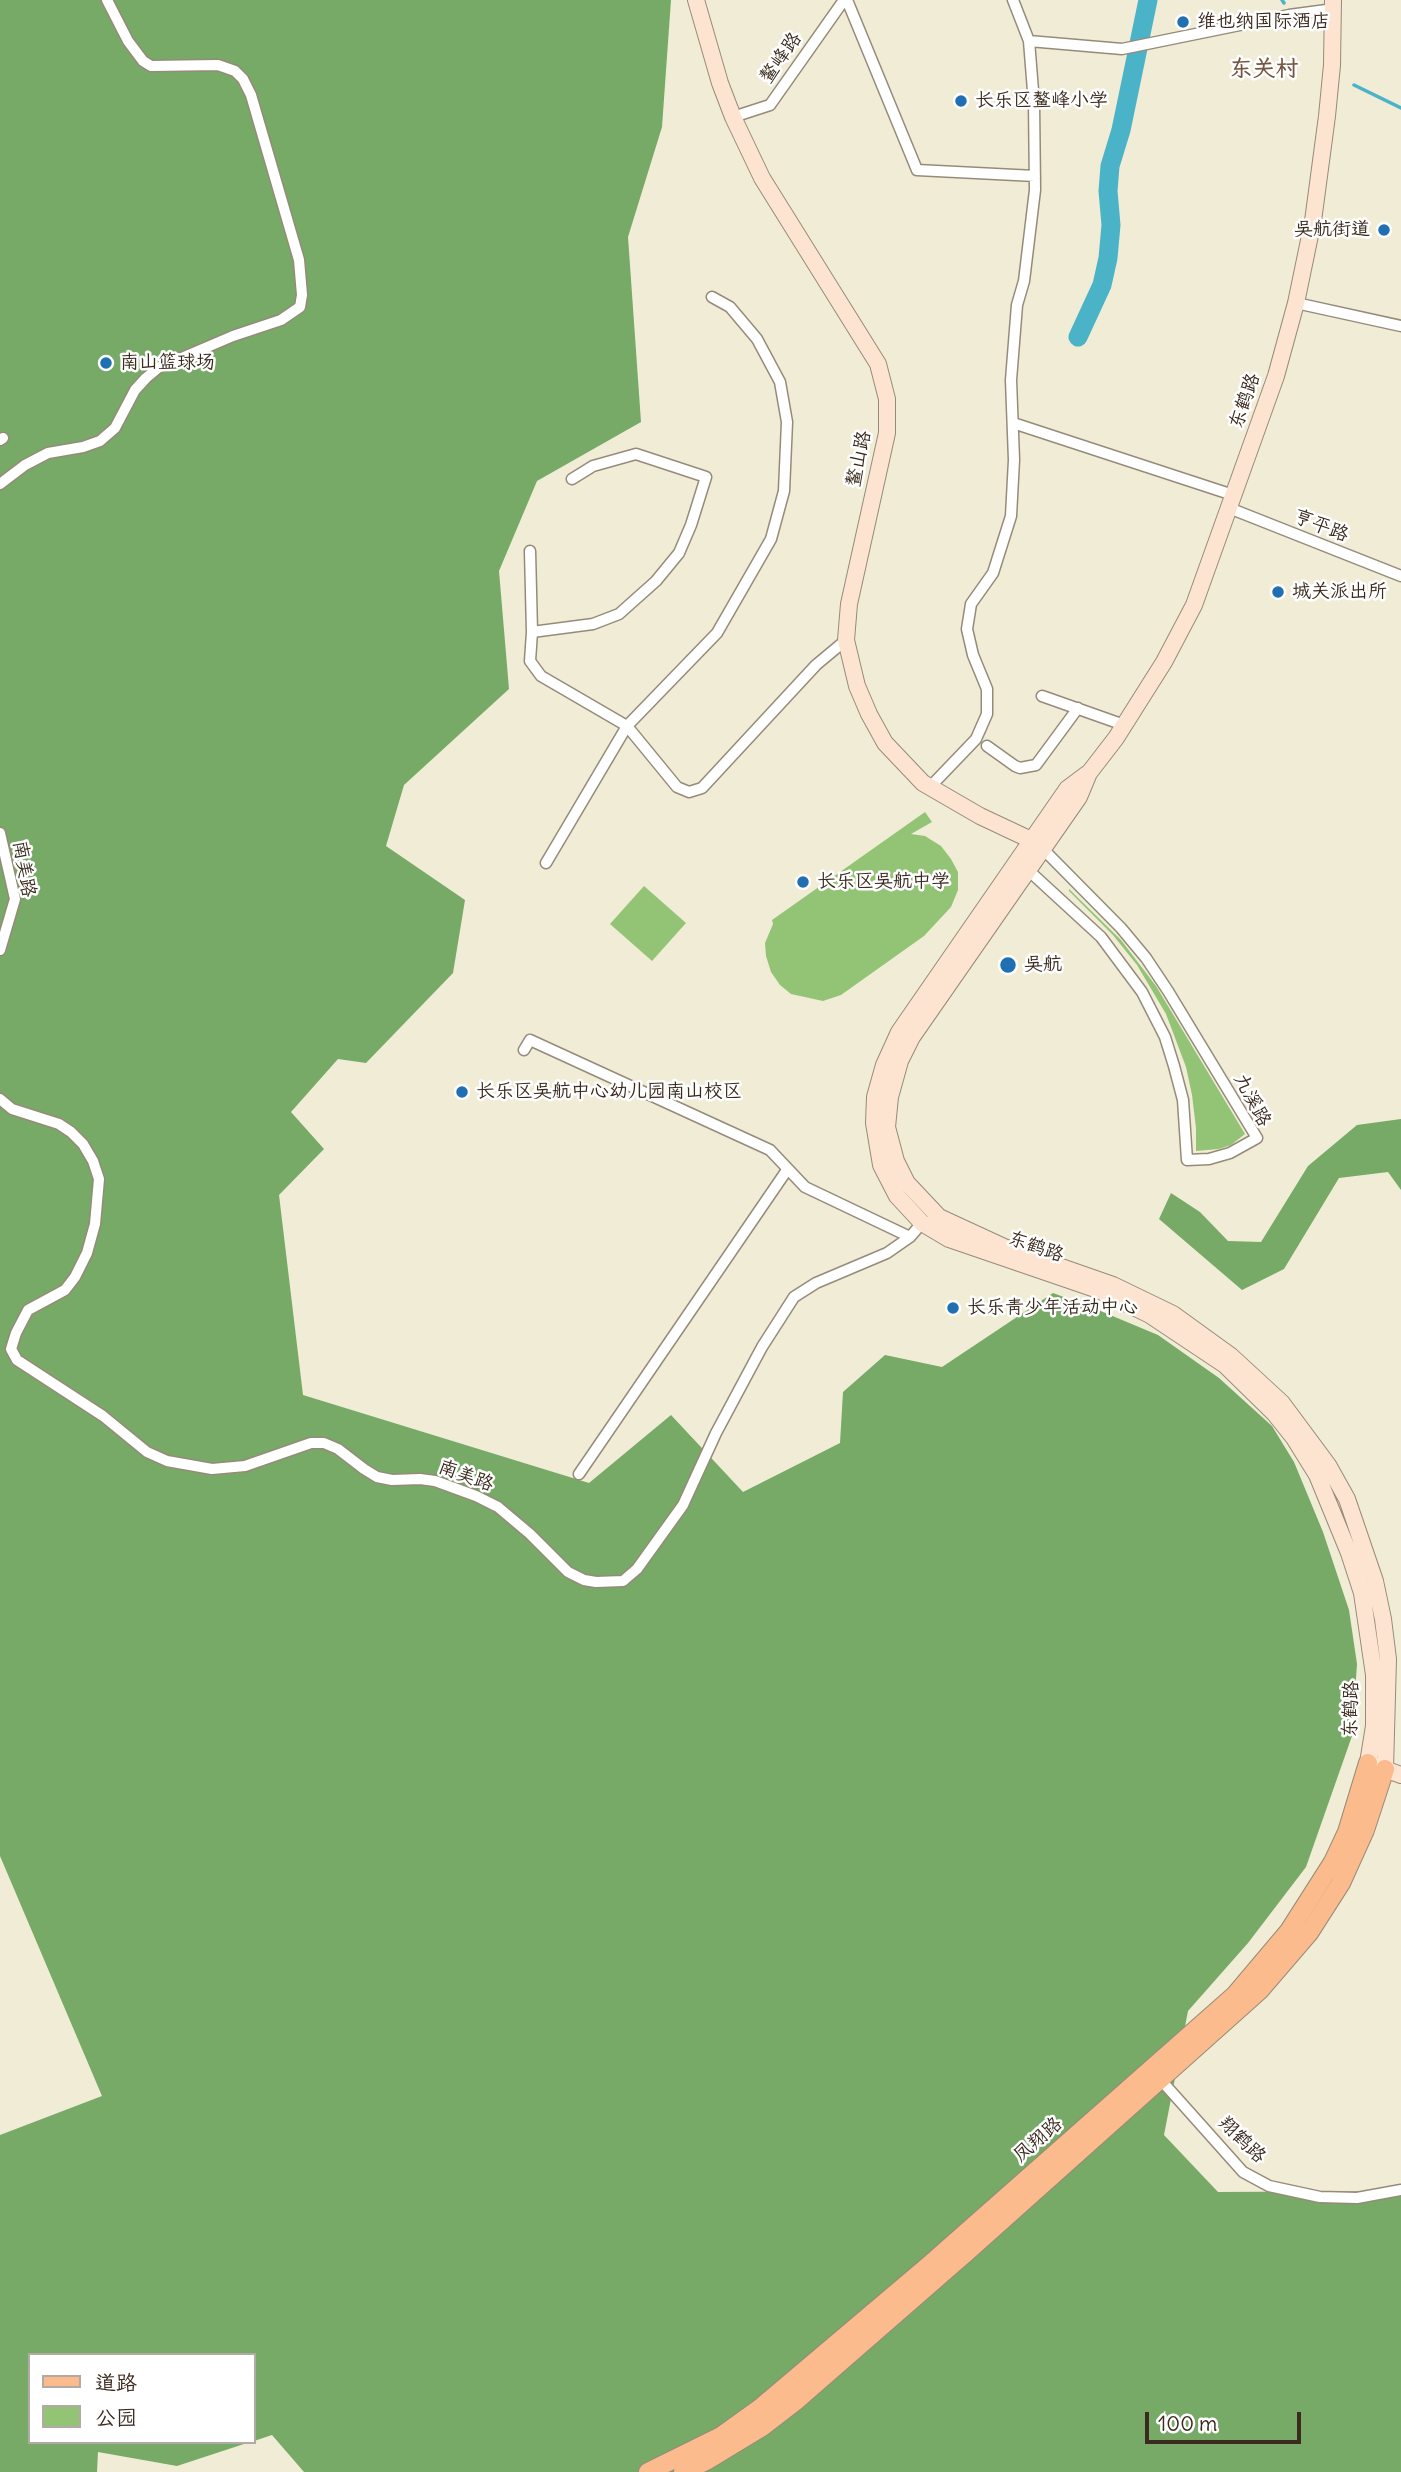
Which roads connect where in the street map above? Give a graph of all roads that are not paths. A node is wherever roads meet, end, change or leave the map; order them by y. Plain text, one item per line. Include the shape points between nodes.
1 (107, 0) edge
2 (696, 0) edge
3 (846, 0) edge
4 (1013, 0) edge
5 (1334, 4) edge
6 (1029, 41) junction
7 (733, 117) junction
8 (1035, 176) junction
9 (712, 297) dead end
10 (1296, 303) junction
11 (1401, 326) edge
12 (1013, 423) junction
13 (572, 479) dead end
14 (0, 484) edge
15 (1231, 502) junction
16 (530, 551) dead end
17 (1401, 576) edge
18 (532, 632) junction
19 (846, 640) junction
20 (1042, 696) dead end
21 (1078, 708) junction
22 (1124, 725) junction
23 (627, 726) junction
24 (987, 746) dead end
25 (930, 787) junction
26 (0, 834) edge
27 (1037, 844) junction
28 (546, 863) dead end
29 (1027, 869) junction
30 (0, 950) edge
31 (524, 1050) dead end
32 (0, 1099) edge
33 (787, 1170) junction
34 (922, 1223) junction
35 (910, 1237) junction
36 (579, 1474) dead end
37 (1385, 1762) edge
38 (1160, 2079) junction
39 (1401, 2190) edge
40 (648, 2472) edge
41 (683, 2472) edge

1 - 14 street via 128,41 151,66 218,65 243,79 296,247 300,307 281,320 158,368 135,390 115,428 100,442 48,453
2 - 7 main road, 鳌山路
3 - 7 street, 鳌峰路 via 770,105
3 - 8 street via 917,170
4 - 6 street
5 - 6 street via 1122,49
5 - 10 main road, 东鹤路 via 1327,116
6 - 8 street
7 - 19 main road, 鳌山路 via 762,178 878,364 887,399 887,433 849,604
8 - 12 street via 1024,281 1017,305
9 - 23 street via 730,307 757,339 780,382 787,422 784,491 771,539 717,633
10 - 11 street
10 - 15 main road, 东鹤路 via 1276,376
12 - 15 street, 亨平路
12 - 25 street via 1011,516 993,573 971,604 967,629 987,689 987,714 976,739
13 - 18 street via 593,466 636,454 706,477 679,553 619,614 593,625
15 - 17 street, 亨平路
15 - 22 main road, 东鹤路 via 1194,605
16 - 18 street
18 - 23 street via 530,661 541,676
19 - 23 street via 702,788 690,792 677,787
19 - 25 main road, 鳌山路 via 869,715 885,743
20 - 21 street
21 - 22 street
21 - 24 street via 1036,765 1020,768
22 - 27 main road, 东鹤路 via 1090,773 1068,789
23 - 28 street
25 - 27 main road, 鳌山路
26 - 30 street, 南美路 via 15,899
27 - 29 main road, 东鹤路
27 - 29 street, 九溪路 via 1146,958 1257,1138 1230,1153 1187,1160 1183,1100 1174,1066 1142,992 1101,937
27 - 34 main road, 东鹤路 via 899,1032 874,1097 881,1165 897,1196
29 - 37 main road, 东鹤路 via 926,1015 900,1061 887,1127 896,1161 907,1183 939,1217 1004,1247 1113,1285 1173,1314 1231,1356 1282,1403 1347,1499 1375,1581 1388,1659
31 - 33 street via 530,1041 758,1144 770,1150
32 - 35 street, 南美路 via 12,1109 71,1132 83,1144 99,1179 87,1253 65,1290 28,1310 11,1349 17,1360 103,1416 146,1452 167,1461 212,1469 245,1466 311,1443 324,1443 377,1477 435,1481 498,1507 568,1572 596,1582 623,1581 637,1569 683,1505 716,1433 794,1297 887,1253
33 - 35 street via 805,1187
33 - 36 street
34 - 35 street, 南美路
34 - 37 main road, 东鹤路 via 949,1238 1098,1290 1150,1315 1225,1365 1274,1413 1317,1475 1346,1542 1362,1593 1374,1675 1374,1726
37 - 38 main road, 凤翔路 via 1365,1830 1321,1917 1260,1990
37 - 40 main road, 凤翔路 via 1333,1862 1289,1931 1235,1995 760,2408 721,2436
38 - 39 street, 翔鹤路 via 1243,2172 1269,2186 1320,2197 1357,2198
38 - 41 main road, 凤翔路 via 797,2400 762,2427

